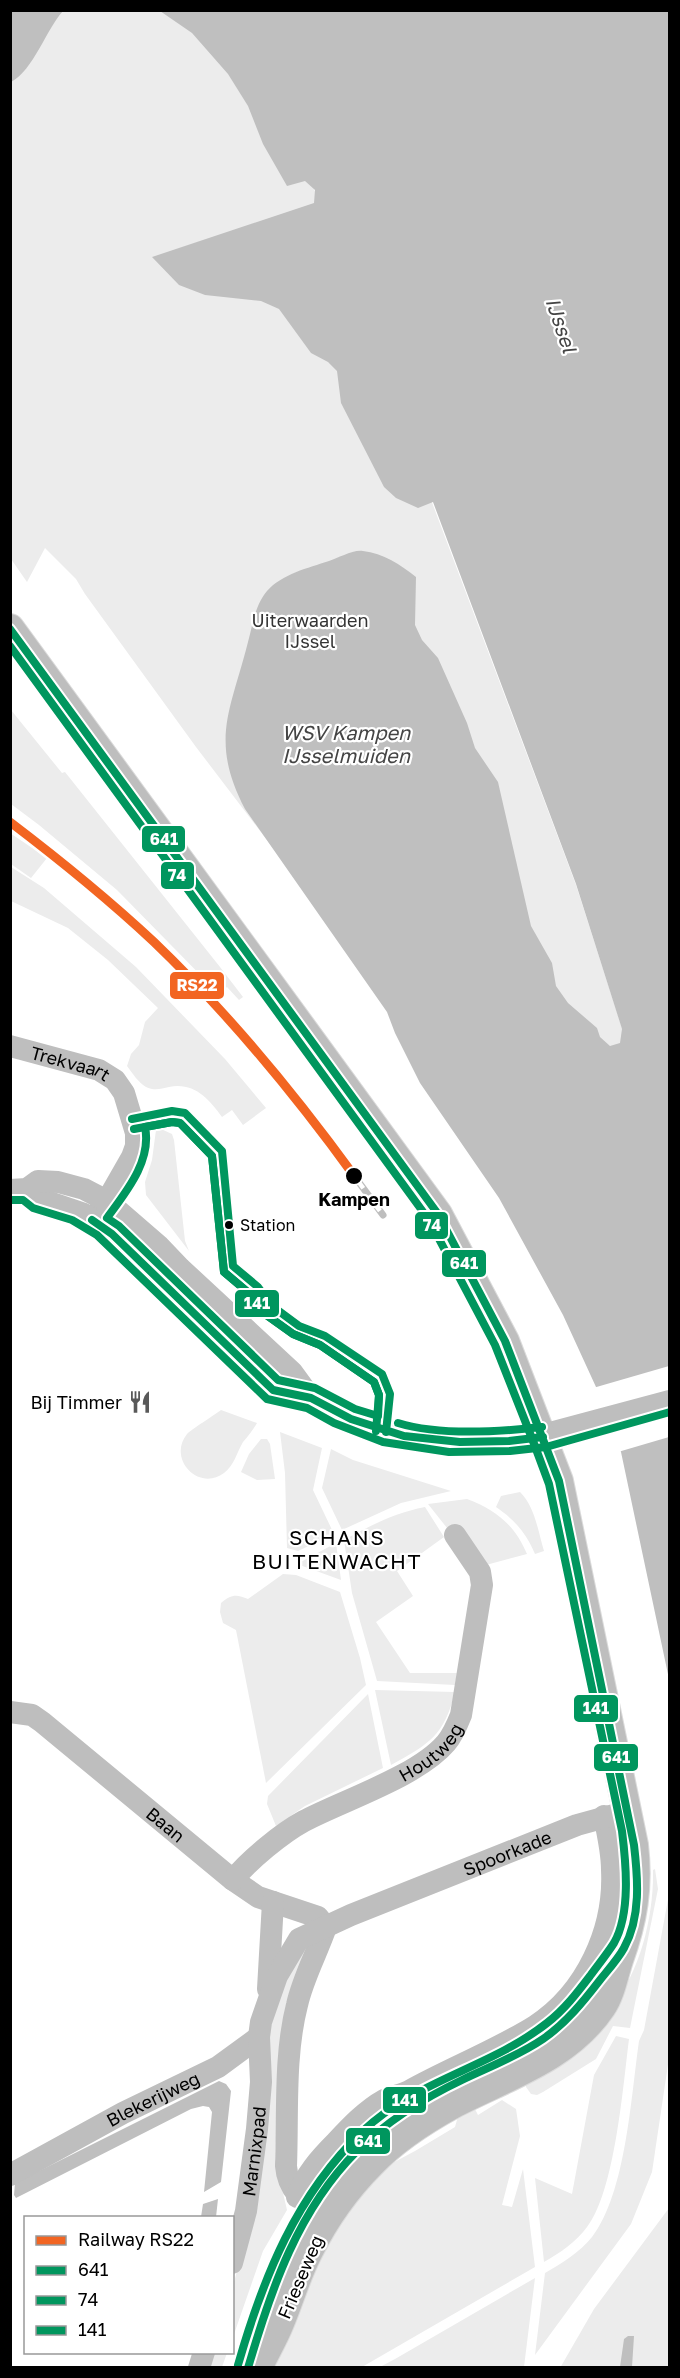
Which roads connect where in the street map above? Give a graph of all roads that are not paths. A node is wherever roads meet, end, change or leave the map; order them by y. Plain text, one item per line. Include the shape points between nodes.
1 (10, 628) edge
2 (10, 1046) edge
3 (19, 1189) edge
4 (106, 1201) junction
5 (92, 1220) junction
6 (311, 1398) junction
7 (669, 1401) edge
8 (543, 1437) junction
9 (455, 1535) dead end
10 (10, 1712) edge
11 (616, 1813) junction
12 (233, 1880) junction
13 (273, 1902) junction
14 (326, 1927) junction
15 (268, 1999) junction
16 (259, 2037) junction
17 (424, 2101) junction
18 (10, 2175) edge
19 (312, 2208) junction
20 (234, 2256) edge
21 (248, 2367) edge
22 (258, 2367) edge

1 - 8 main road via 438,1214 505,1341
2 - 4 street, Trekvaart via 105,1073 124,1093 136,1146
3 - 4 street via 38,1181 58,1182 84,1189
3 - 5 street via 72,1208
4 - 5 street, Trekvaart
4 - 6 street via 292,1372
5 - 6 street via 112,1234 265,1384 273,1390
6 - 8 street via 365,1424 413,1438 460,1442
7 - 8 street
8 - 11 main road via 559,1480
9 - 12 street, Houtweg via 480,1572 482,1585 460,1715 453,1734 437,1752 414,1768 302,1822 252,1859
10 - 12 street, Baan via 32,1715 42,1722
11 - 14 street, Spoorkade via 566,1829
11 - 17 street via 611,1902 599,1947 583,1978 535,2026
11 - 17 main road via 636,1859 637,1889 624,1947 584,2001 555,2030
12 - 13 street, Baan
13 - 14 street, Baan via 318,1917
13 - 15 street
14 - 15 street via 299,1939
14 - 19 street via 300,1993 291,2048 286,2173
15 - 16 street
16 - 18 street, Blekerijweg via 218,2067
16 - 20 street, Marnixpad via 257,2129 246,2211
17 - 19 main road via 402,2113 357,2151
19 - 21 main road, Frieseweg via 283,2262
19 - 22 main road, Frieseweg via 308,2254 280,2325

